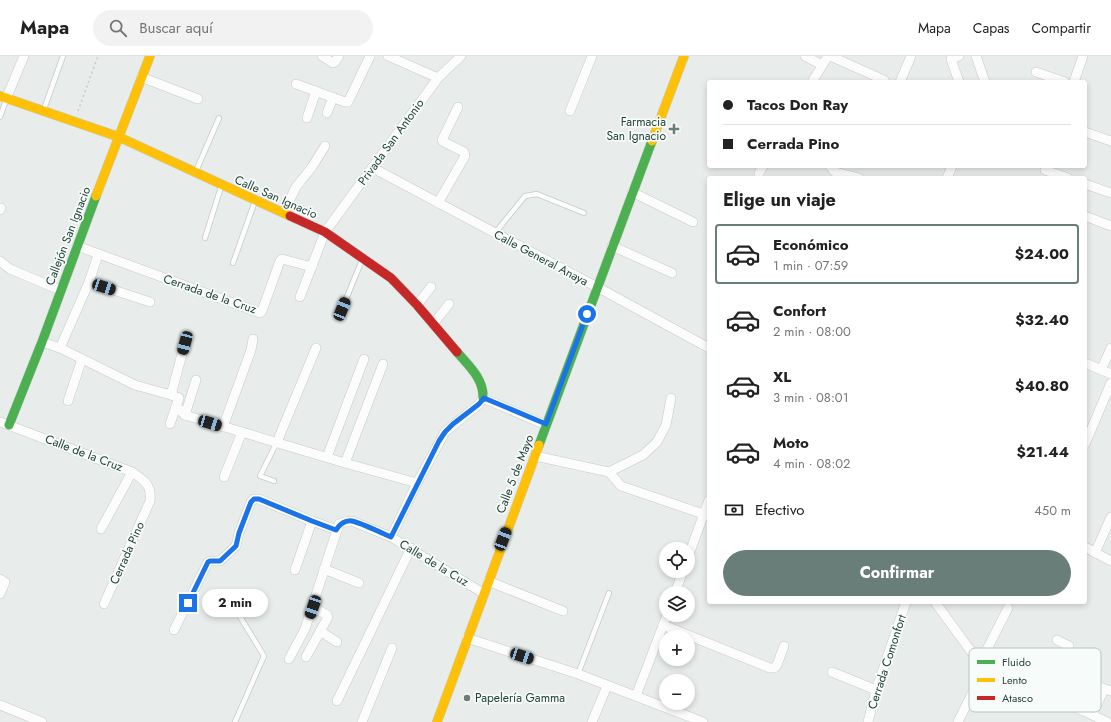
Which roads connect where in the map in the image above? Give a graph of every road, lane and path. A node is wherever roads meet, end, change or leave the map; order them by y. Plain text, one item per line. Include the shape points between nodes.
1 (24, 56) edge
2 (63, 56) edge
3 (98, 56) edge
4 (150, 56) edge
5 (322, 56) edge
6 (339, 56) edge
7 (370, 56) edge
8 (388, 56) edge
9 (461, 56) edge
10 (592, 56) edge
11 (684, 56) edge
12 (805, 56) edge
13 (829, 56) edge
14 (911, 56) edge
15 (959, 56) edge
16 (976, 56) edge
17 (1083, 56) edge
18 (411, 60) edge
19 (822, 65) junction
20 (1036, 72) dead end
21 (142, 77) junction
22 (438, 78) junction
23 (813, 80) edge
24 (884, 80) edge
25 (901, 80) edge
26 (958, 80) edge
27 (984, 80) edge
28 (1059, 80) edge
29 (1075, 80) edge
30 (296, 84) dead end
31 (316, 91) junction
32 (3, 97) edge
33 (334, 97) junction
34 (198, 99) dead end
35 (458, 107) dead end
36 (43, 111) junction
37 (78, 111) dead end
38 (570, 111) dead end
39 (327, 113) dead end
40 (0, 117) edge
41 (219, 118) dead end
42 (307, 118) dead end
43 (1087, 133) edge
44 (119, 137) junction
45 (1111, 141) edge
46 (325, 146) dead end
47 (373, 168) junction
48 (834, 170) edge
49 (1045, 171) edge
50 (196, 173) junction
51 (853, 176) edge
52 (1061, 176) edge
53 (222, 185) junction
54 (1087, 185) edge
55 (632, 192) junction
56 (1111, 192) edge
57 (256, 200) junction
58 (438, 203) junction
59 (284, 212) junction
60 (584, 214) dead end
61 (1087, 217) edge
62 (693, 222) dead end
63 (1111, 226) edge
64 (325, 232) junction
65 (495, 233) junction
66 (205, 238) dead end
67 (77, 246) junction
68 (612, 246) junction
69 (98, 255) junction
70 (364, 258) junction
71 (0, 261) edge
72 (232, 263) dead end
73 (312, 267) junction
74 (672, 273) dead end
75 (89, 282) junction
76 (431, 287) dead end
77 (597, 287) junction
78 (60, 290) junction
79 (300, 297) dead end
80 (150, 302) dead end
81 (417, 304) junction
82 (449, 304) dead end
83 (342, 309) dead end
84 (433, 324) junction
85 (253, 339) dead end
86 (42, 342) junction
87 (185, 343) dead end
88 (707, 347) edge
89 (60, 348) junction
90 (316, 348) dead end
91 (1111, 348) edge
92 (82, 359) junction
93 (364, 359) dead end
94 (383, 364) dead end
95 (1087, 364) edge
96 (1101, 370) junction
97 (1111, 374) edge
98 (196, 380) dead end
99 (1111, 383) edge
100 (171, 395) junction
101 (484, 398) junction
102 (671, 398) dead end
103 (68, 401) dead end
104 (176, 406) junction
105 (185, 415) junction
106 (170, 424) dead end
107 (546, 424) junction
108 (3, 425) edge
109 (223, 427) junction
110 (242, 432) junction
111 (1087, 439) edge
112 (277, 442) junction
113 (535, 456) junction
114 (327, 458) junction
115 (345, 463) junction
116 (132, 472) junction
117 (609, 472) junction
118 (224, 477) dead end
119 (274, 481) dead end
120 (417, 483) junction
121 (150, 501) joint
122 (706, 515) edge
123 (1111, 517) edge
124 (312, 521) junction
125 (101, 529) dead end
126 (336, 530) junction
127 (391, 537) junction
128 (694, 542) edge
129 (411, 548) junction
130 (1087, 548) edge
131 (1095, 552) junction
132 (1111, 561) edge
133 (324, 569) junction
134 (295, 570) dead end
135 (0, 579) edge
136 (488, 581) junction
137 (359, 583) dead end
138 (483, 593) junction
139 (609, 593) dead end
140 (0, 594) edge
141 (104, 604) dead end
142 (905, 604) edge
143 (937, 604) edge
144 (313, 607) junction
145 (1008, 608) dead end
146 (563, 611) dead end
147 (239, 615) dead end
148 (664, 622) edge
149 (663, 625) junction
150 (174, 630) dead end
151 (320, 631) junction
152 (466, 638) junction
153 (1057, 640) dead end
154 (337, 642) dead end
155 (784, 646) dead end
156 (392, 648) dead end
157 (969, 648) edge
158 (990, 648) edge
159 (1068, 648) edge
160 (306, 656) dead end
161 (289, 659) dead end
162 (832, 672) dead end
163 (578, 674) junction
164 (607, 686) junction
165 (876, 690) junction
166 (1107, 690) edge
167 (636, 696) junction
168 (969, 696) edge
169 (1101, 700) edge
170 (337, 701) dead end
171 (0, 706) edge
172 (1085, 712) edge
173 (1094, 712) edge
174 (1092, 715) junction
175 (39, 721) edge
176 (235, 722) edge
177 (362, 722) edge
178 (436, 722) edge
179 (592, 722) edge
180 (703, 722) edge
181 (868, 722) edge
182 (958, 722) edge
183 (1107, 722) edge

1 - 32 street
2 - 36 lane
3 - 37 path
4 - 21 street, Callejón San Ignacio
5 - 6 street via 333,63
7 - 33 street via 348,102
8 - 18 street
9 - 22 street, Privada San Antonio
10 - 38 street
11 - 55 street, Calle 5 de Mayo
12 - 19 street
13 - 19 street
13 - 24 street
14 - 25 street
15 - 26 street via 951,58
16 - 27 street
17 - 29 street
18 - 22 street
19 - 23 street
20 - 28 street
21 - 34 street
21 - 44 street, Callejón San Ignacio
22 - 47 street, Privada San Antonio
30 - 31 street
31 - 33 street
31 - 42 street
32 - 36 street, Calle San Ignacio
32 - 40 lane
33 - 39 street
35 - 58 street via 442,140 464,152 465,156
36 - 44 street, Calle San Ignacio
41 - 50 lane
43 - 45 street
44 - 50 street, Calle San Ignacio
44 - 67 street, Callejón San Ignacio
46 - 59 street via 296,187
47 - 58 street, Calle General Anaya
47 - 64 street, Privada San Antonio
48 - 51 street
49 - 52 street
50 - 53 street, Calle San Ignacio
53 - 57 street, Calle San Ignacio
53 - 66 lane
54 - 56 street
55 - 62 street
55 - 68 street, Calle 5 de Mayo
57 - 59 street, Calle San Ignacio
57 - 72 lane
58 - 65 street, Calle General Anaya
59 - 64 street, Calle San Ignacio
60 - 65 lane via 537,194 525,196
61 - 63 street
64 - 70 street, Calle San Ignacio
64 - 73 street, Privada San Antonio
65 - 77 street, Calle General Anaya
67 - 69 street
67 - 78 street, Callejón San Ignacio
68 - 74 street
68 - 77 street, Calle 5 de Mayo
69 - 73 street, Cerrada de la Cruz via 260,313 282,259
69 - 75 street
70 - 81 street, Calle San Ignacio via 391,278
70 - 83 lane
71 - 78 street via 10,269
73 - 79 street, Privada San Antonio
75 - 80 street
75 - 89 street
76 - 81 street
77 - 88 street, Calle General Anaya
77 - 107 street, Calle 5 de Mayo
78 - 86 street, Callejón San Ignacio
81 - 84 street, Calle San Ignacio
82 - 84 street
84 - 101 street, Calle San Ignacio via 478,377
85 - 109 street
86 - 89 street
86 - 108 street, Callejón San Ignacio
87 - 100 street
89 - 92 street
90 - 112 street
91 - 96 street
92 - 100 street via 136,385
92 - 103 street
93 - 114 street
94 - 115 street
95 - 96 street
96 - 97 street
98 - 105 street
99 - 111 street
100 - 104 street via 179,398
101 - 107 street
101 - 120 street via 445,432
102 - 117 street via 666,425 657,442 643,455
104 - 105 street
104 - 106 street
105 - 109 street
107 - 113 street, Calle 5 de Mayo
108 - 116 street, Calle de la Cruz
109 - 110 street
110 - 112 street
110 - 118 street
112 - 114 street
112 - 119 lane via 260,476
113 - 117 street
113 - 136 street, Calle 5 de Mayo
114 - 115 street
115 - 120 street
116 - 121 street, Calle de la Cruz via 144,479 151,494
116 - 125 street
117 - 122 street via 621,486
120 - 127 street
121 - 141 street, Cerrada Pino
122 - 128 street
123 - 131 street
124 - 126 street
124 - 134 street
124 - 150 street via 254,499 236,546 220,561 208,562
126 - 127 street, Calle de la Cuz via 340,524 352,521
126 - 133 street
127 - 129 street, Calle de la Cuz
129 - 138 street, Calle de la Cuz
129 - 170 street
130 - 131 street
131 - 132 street
133 - 137 street
133 - 144 street
135 - 140 street via 6,582
136 - 138 street, Calle 5 de Mayo
136 - 146 street
138 - 152 street, Calle 5 de Mayo
139 - 163 lane
142 - 165 street, Cerrada Comonfort
143 - 157 street
144 - 151 street via 328,617
144 - 161 street
145 - 158 street
147 - 176 lane via 264,656
148 - 149 street
149 - 155 street via 770,668 777,665
149 - 167 street
151 - 154 street
151 - 160 street
152 - 163 street
152 - 178 street, Calle 5 de Mayo
153 - 159 street via 1069,646
156 - 177 street
162 - 165 street
163 - 164 street
164 - 167 street
164 - 179 street
165 - 181 street, Cerrada Comonfort
166 - 169 street
167 - 180 street
168 - 182 street
171 - 175 street
172 - 174 street
173 - 174 street
174 - 183 street

